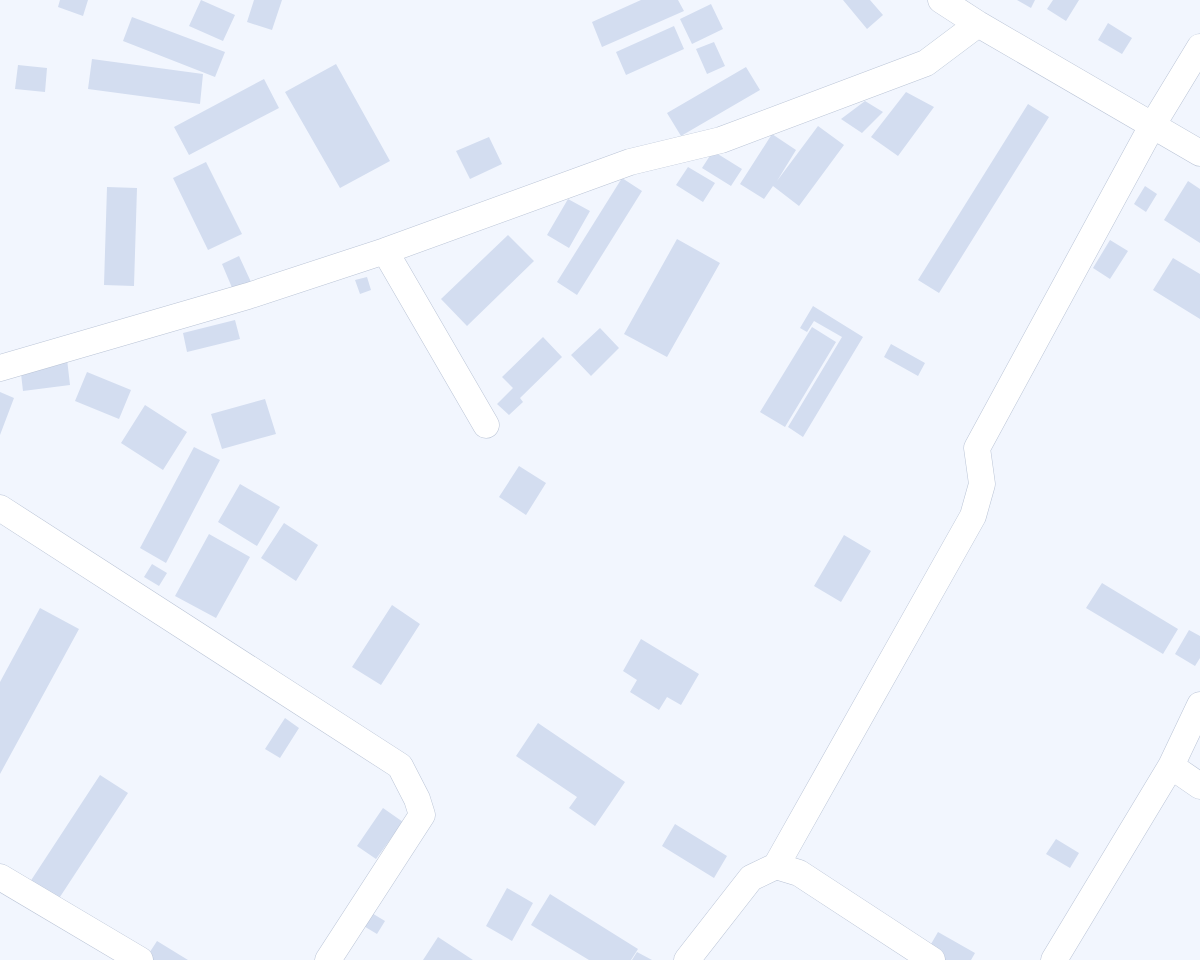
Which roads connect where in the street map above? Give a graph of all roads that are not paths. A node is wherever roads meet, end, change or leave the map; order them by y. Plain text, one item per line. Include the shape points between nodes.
1 (941, 0) edge
2 (978, 24) junction
3 (1200, 47) edge
4 (1152, 126) junction
5 (1200, 153) edge
6 (385, 251) junction
7 (0, 368) edge
8 (486, 425) dead end
9 (0, 508) edge
10 (1200, 705) edge
11 (1171, 766) junction
12 (1200, 786) edge
13 (776, 866) junction
14 (0, 877) edge
15 (140, 960) edge
16 (327, 960) edge
17 (687, 960) edge
18 (932, 960) edge
19 (1054, 960) edge

1 - 2 street
2 - 4 street
2 - 6 street via 926,63 721,140 630,162
3 - 4 street
4 - 5 street
4 - 13 street via 977,448 982,484 973,516
6 - 7 street via 248,296
6 - 8 street
9 - 16 street via 400,766 422,815
10 - 11 street
11 - 12 street
11 - 19 street
13 - 17 street via 751,878
13 - 18 street via 799,873
14 - 15 street

